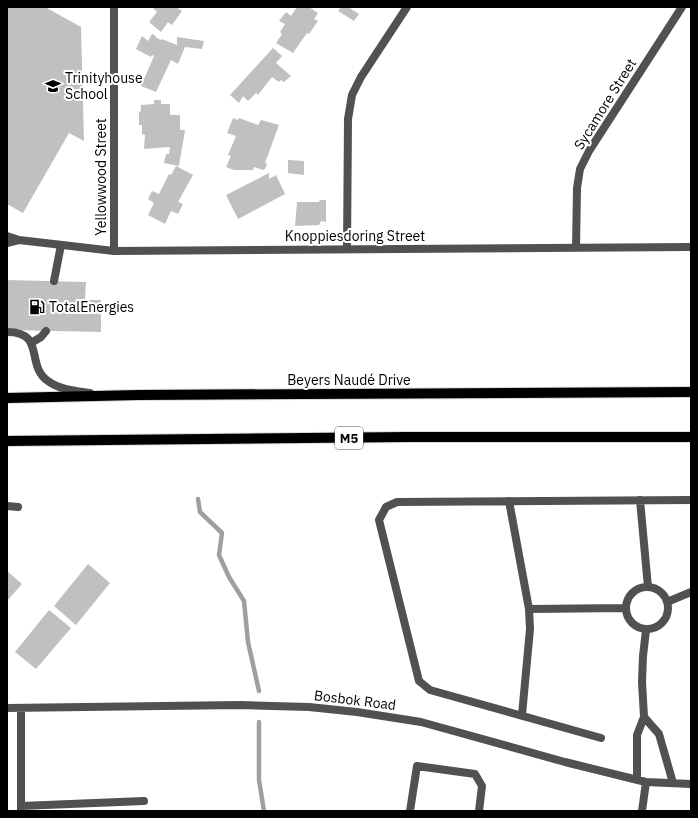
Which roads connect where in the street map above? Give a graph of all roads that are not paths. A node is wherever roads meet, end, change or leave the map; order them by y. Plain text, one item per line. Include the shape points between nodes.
1 (114, 7) edge
2 (407, 7) edge
3 (682, 7) edge
4 (8, 237) edge
5 (61, 245) junction
6 (691, 247) edge
7 (576, 248) junction
8 (347, 249) junction
9 (114, 251) junction
10 (54, 281) dead end
11 (46, 331) dead end
12 (7, 332) edge
13 (31, 343) junction
14 (691, 392) edge
15 (103, 396) junction
16 (7, 398) edge
17 (691, 437) edge
18 (7, 441) edge
19 (640, 500) junction
20 (691, 500) edge
21 (509, 501) junction
22 (7, 506) edge
23 (18, 507) dead end
24 (648, 587) junction
25 (691, 592) edge
26 (667, 602) junction
27 (626, 608) junction
28 (529, 609) junction
29 (646, 630) junction
30 (7, 708) edge
31 (21, 709) junction
32 (522, 715) junction
33 (644, 717) junction
34 (601, 738) dead end
35 (641, 781) junction
36 (673, 783) junction
37 (691, 784) edge
38 (144, 801) dead end
39 (21, 808) edge
40 (410, 811) edge
41 (479, 811) edge
42 (642, 811) edge

1 - 9 street, Yellowwood Street
2 - 8 street via 352,95 348,119
3 - 7 street, Sycamore Street via 588,151 580,169 577,188
4 - 5 street, Knoppiesdoring Street
5 - 9 street, Knoppiesdoring Street
5 - 10 street
6 - 7 street, Knoppiesdoring Street
7 - 8 street, Knoppiesdoring Street
8 - 9 street, Knoppiesdoring Street
11 - 13 street via 42,337
12 - 13 street via 24,334
13 - 15 street via 38,369 48,381 65,389
14 - 15 main road, Beyers Naudé Drive
15 - 16 main road, Beyers Naudé Drive
17 - 18 main road, M5
19 - 20 street
19 - 21 street
19 - 24 street
21 - 28 street
21 - 32 street via 397,502 386,507 379,520 420,680 430,690
22 - 23 street
24 - 26 street via 660,591
24 - 27 street via 630,595
25 - 26 street
26 - 29 street via 667,616 664,621 659,626
27 - 28 street
27 - 29 street via 626,614 634,625
28 - 32 street via 530,630
29 - 33 street via 642,682
30 - 31 street, Bosbok Road
31 - 35 street, Bosbok Road via 241,705 309,707 357,712 421,722
31 - 39 street
32 - 34 street
33 - 35 street via 637,735
33 - 36 street via 659,734
35 - 36 street, Bosbok Road
35 - 42 street
36 - 37 street, Bosbok Road
38 - 39 street
40 - 41 street via 417,766 476,774 482,786

